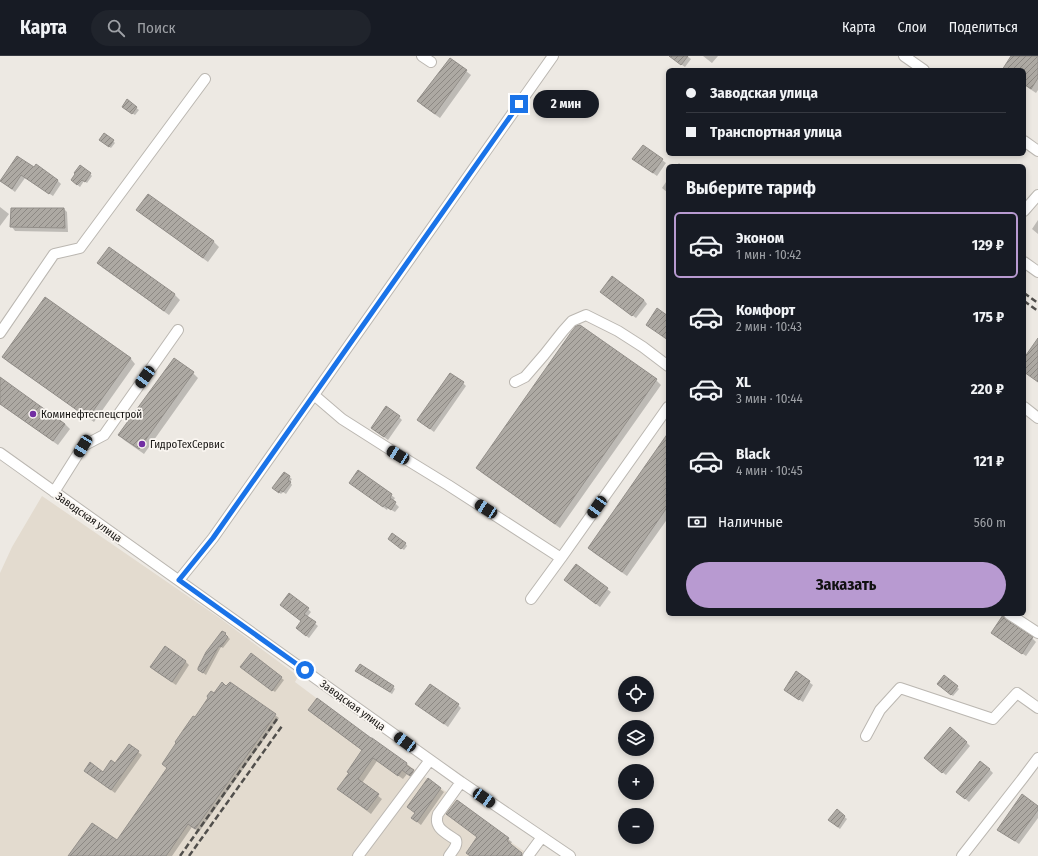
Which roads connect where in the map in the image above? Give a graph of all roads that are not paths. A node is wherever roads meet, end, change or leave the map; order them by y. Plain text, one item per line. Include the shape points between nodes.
1 (554, 56) edge
2 (904, 56) edge
3 (921, 68) edge
4 (204, 79) dead end
5 (1026, 142) edge
6 (1038, 151) edge
7 (1038, 195) edge
8 (1026, 209) edge
9 (1026, 263) edge
10 (1038, 272) edge
11 (178, 330) dead end
12 (0, 333) edge
13 (666, 364) edge
14 (515, 382) dead end
15 (314, 395) junction
16 (1026, 409) edge
17 (666, 410) edge
18 (1038, 418) edge
19 (0, 453) edge
20 (54, 492) junction
21 (561, 558) junction
22 (179, 580) junction
23 (531, 599) dead end
24 (1012, 616) edge
25 (1038, 633) edge
26 (1038, 708) edge
27 (866, 736) dead end
28 (1038, 758) edge
29 (430, 760) junction
30 (461, 782) junction
31 (542, 837) junction
32 (358, 856) edge
33 (449, 856) edge
34 (528, 856) edge
35 (570, 856) edge
36 (962, 856) edge

1 - 15 street
2 - 3 street
4 - 12 street via 80,248 54,254
5 - 6 street
7 - 8 street
9 - 10 street
11 - 20 street via 104,435 83,446
13 - 14 street via 618,331 586,315 572,321 525,377
15 - 21 street via 342,419
15 - 22 street via 213,538
16 - 18 street
17 - 21 street
19 - 20 street, Заводская улица
20 - 22 street, Заводская улица
21 - 23 street
22 - 29 street, Заводская улица
24 - 25 street
26 - 27 street via 1017,693 993,719 900,688 880,710
28 - 36 street
29 - 30 street, Заводская улица
29 - 32 street
30 - 31 street, Заводская улица
30 - 33 street via 438,814 436,822 438,827 457,842
31 - 34 street
31 - 35 street, Заводская улица

